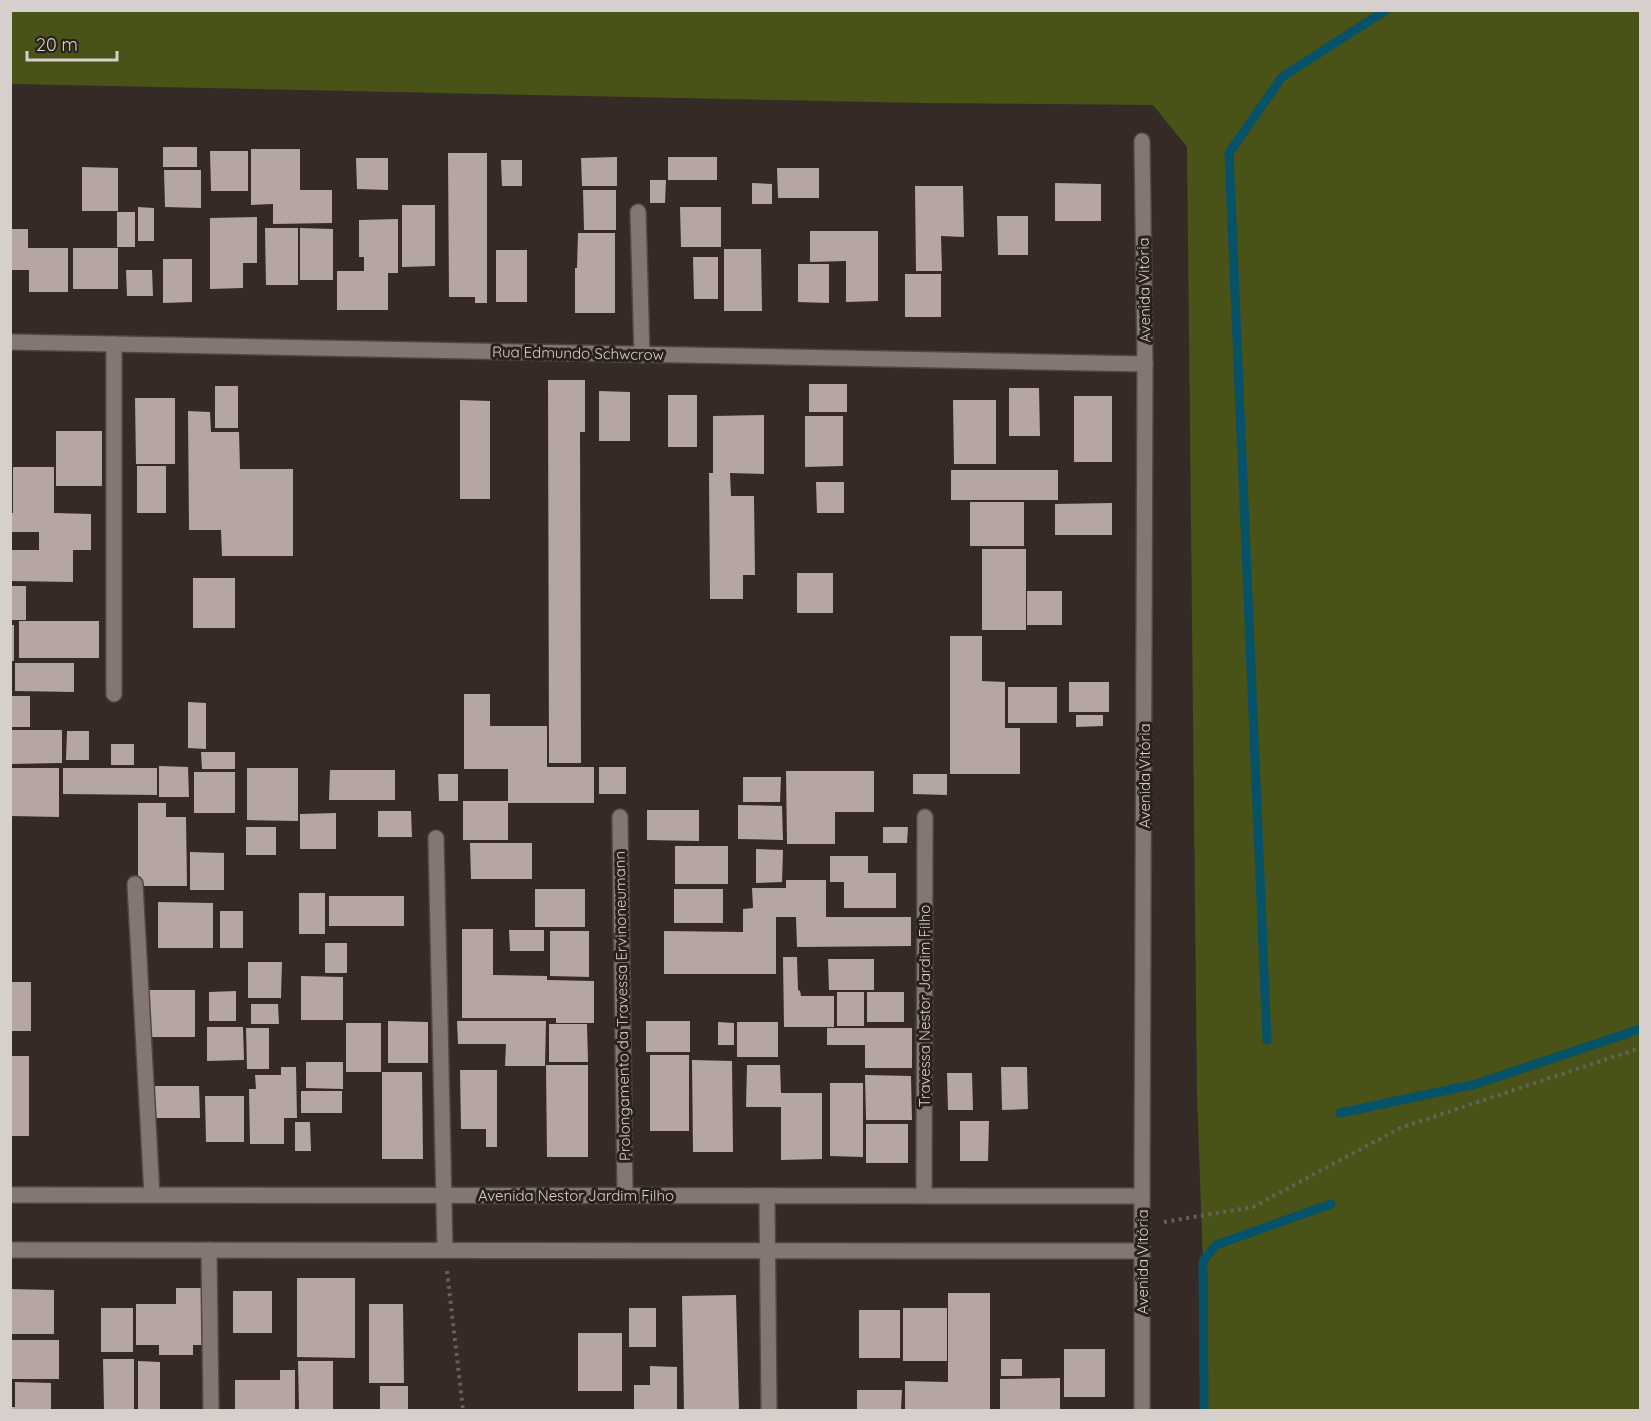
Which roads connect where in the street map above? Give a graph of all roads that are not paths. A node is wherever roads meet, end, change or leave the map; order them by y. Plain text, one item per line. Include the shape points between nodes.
1 (1142, 141) dead end
2 (638, 212) dead end
3 (10, 342) edge
4 (114, 344) junction
5 (642, 355) junction
6 (1146, 364) junction
7 (114, 694) dead end
8 (620, 817) dead end
9 (925, 817) dead end
10 (436, 838) dead end
11 (135, 884) dead end
12 (10, 1195) edge
13 (152, 1195) junction
14 (444, 1195) junction
15 (625, 1195) junction
16 (924, 1195) junction
17 (767, 1196) junction
18 (1142, 1196) junction
19 (10, 1250) edge
20 (209, 1250) junction
21 (445, 1250) junction
22 (768, 1250) junction
23 (1142, 1251) junction
24 (211, 1410) edge
25 (769, 1410) edge
26 (1142, 1410) edge

1 - 6 street, Avenida Vitória
2 - 5 street
3 - 4 street, Rua Edmundo Schwcrow
4 - 5 street, Rua Edmundo Schwcrow
4 - 7 street
5 - 6 street, Rua Edmundo Schwcrow
6 - 18 street, Avenida Vitória
8 - 15 street, Prolongamento da Travessa Ervinoneumann
9 - 16 street, Travessa Nestor Jardim Filho
10 - 14 street
11 - 13 street
12 - 13 street, Avenida Nestor Jardim Filho
13 - 14 street, Avenida Nestor Jardim Filho
14 - 15 street, Avenida Nestor Jardim Filho
14 - 21 street
15 - 17 street, Avenida Nestor Jardim Filho
16 - 17 street, Avenida Nestor Jardim Filho
16 - 18 street, Avenida Nestor Jardim Filho
17 - 22 street
18 - 23 street, Avenida Vitória
19 - 20 street
20 - 21 street
20 - 24 street
21 - 22 street
22 - 23 street
22 - 25 street
23 - 26 street, Avenida Vitória

